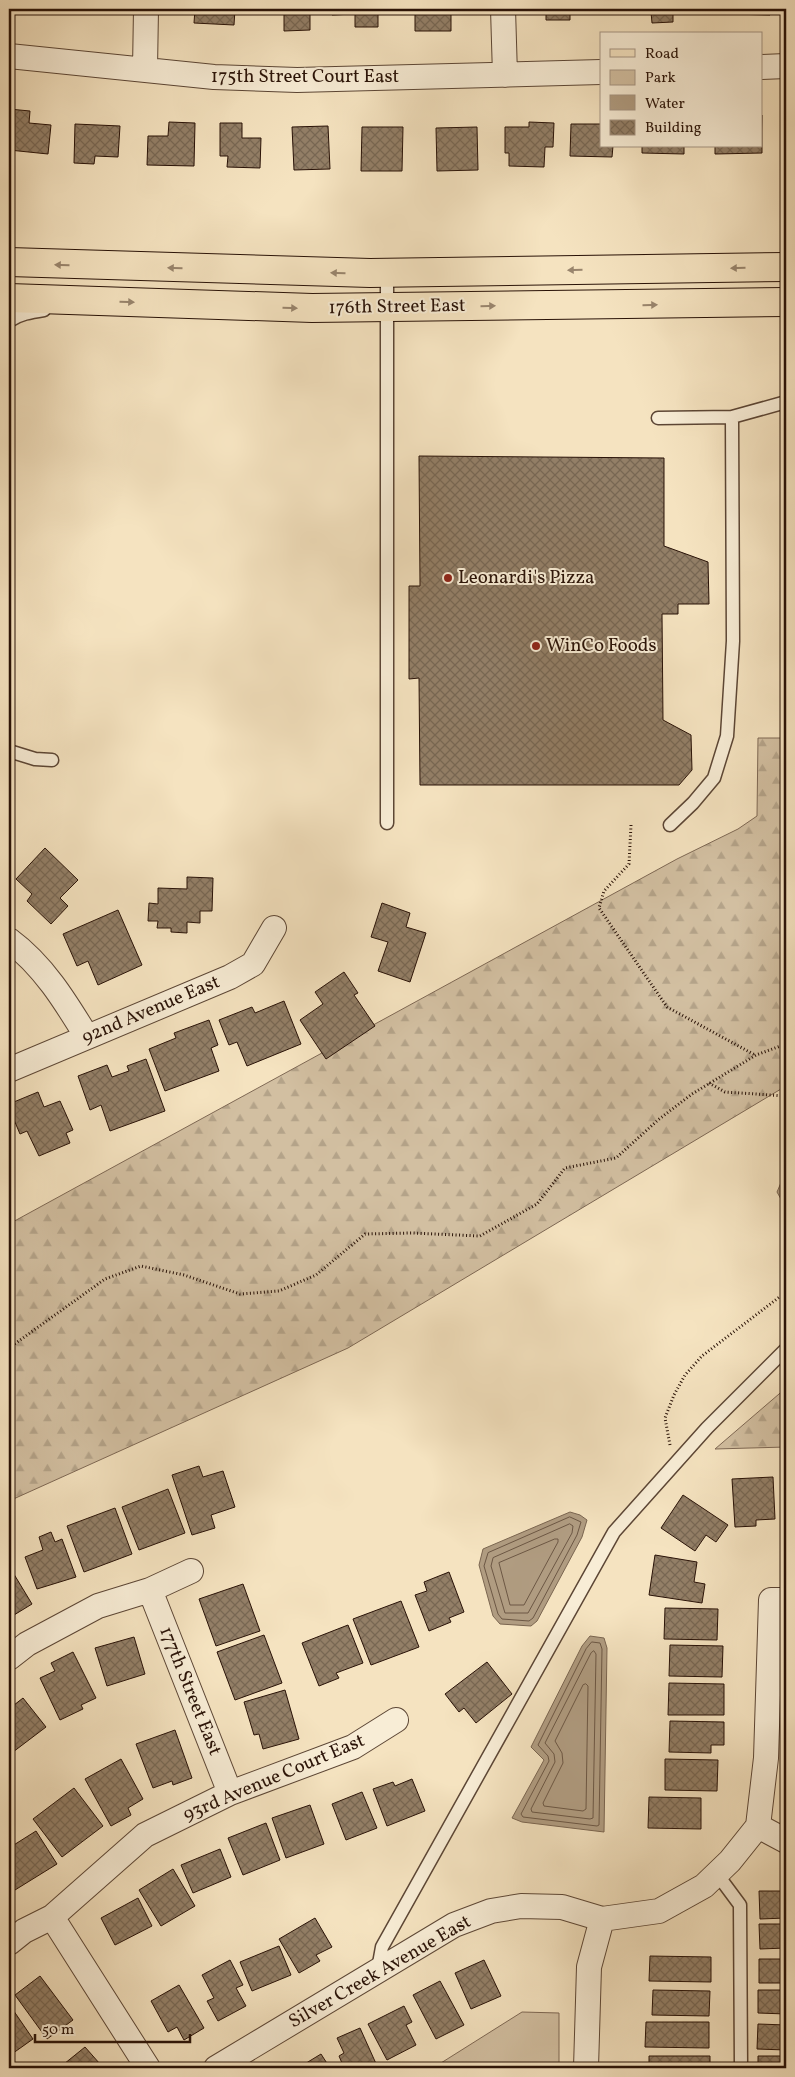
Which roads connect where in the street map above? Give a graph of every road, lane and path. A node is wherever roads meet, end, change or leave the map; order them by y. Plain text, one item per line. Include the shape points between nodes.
1 (146, 9) edge
2 (503, 9) edge
3 (9, 56) edge
4 (786, 66) edge
5 (762, 67) edge
6 (145, 69) junction
7 (600, 72) edge
8 (505, 75) junction
9 (9, 262) edge
10 (786, 267) edge
11 (387, 273) junction
12 (9, 298) edge
13 (97, 301) junction
14 (786, 302) edge
15 (386, 308) junction
16 (9, 321) edge
17 (786, 402) edge
18 (732, 416) junction
19 (658, 418) dead end
20 (9, 751) edge
21 (52, 760) dead end
22 (387, 823) dead end
23 (631, 825) dead end
24 (670, 825) dead end
25 (274, 928) dead end
26 (9, 940) edge
27 (86, 1037) junction
28 (786, 1044) edge
29 (756, 1055) junction
30 (9, 1070) edge
31 (709, 1083) junction
32 (786, 1096) edge
33 (786, 1292) edge
34 (9, 1348) edge
35 (786, 1349) edge
36 (671, 1468) junction
37 (192, 1571) dead end
38 (150, 1590) junction
39 (786, 1600) edge
40 (9, 1658) edge
41 (396, 1720) dead end
42 (230, 1793) junction
43 (758, 1826) junction
44 (786, 1841) edge
45 (717, 1874) junction
46 (52, 1917) junction
47 (602, 1919) junction
48 (9, 1944) edge
49 (378, 1969) junction
50 (148, 2068) edge
51 (216, 2068) edge
52 (586, 2068) edge
53 (742, 2068) edge

1 - 6 street
2 - 8 street
3 - 6 street, 175th Street Court East
4 - 5 street
6 - 8 street, 175th Street Court East via 214,77 297,80
7 - 8 street, 175th Street Court East
11 -> 9 main road, 176th Street East
10 -> 11 main road, 176th Street East
11 - 15 lane
12 - 13 main road, 176th Street East
13 -> 15 main road, 176th Street East
13 - 16 lane via 27,313
15 -> 14 main road, 176th Street East
15 - 22 lane
17 - 18 lane
18 - 19 lane
18 - 24 lane via 734,640 727,736 714,778
20 - 21 lane via 34,759
23 - 29 path via 630,864 604,891 599,908 667,1007
25 - 27 street, 92nd Avenue East via 253,964 230,977
26 - 27 street via 38,966
27 - 30 street, 92nd Avenue East
28 - 29 path
29 - 31 path
31 - 32 path via 725,1092
31 - 34 path via 658,1120 616,1158 566,1168 536,1204 480,1236 412,1232 365,1234 316,1275 279,1291 240,1294 184,1275 141,1266 105,1279
33 - 36 path via 702,1356 685,1375 666,1418
35 - 36 lane
36 - 49 lane via 614,1532 382,1947
37 - 38 street
38 - 40 street via 98,1606 27,1644
38 - 42 street, 177th Street East
39 - 43 street via 771,1600 766,1758
41 - 42 street, 93rd Avenue Court East via 353,1747
42 - 46 street, 93rd Avenue Court East via 145,1835
43 - 44 street
43 - 45 street, Silver Creek Avenue East
45 - 47 street, Silver Creek Avenue East via 704,1886 659,1911
45 - 53 lane via 740,1905
46 - 48 street, 93rd Avenue Court East
46 - 50 street
47 - 49 street, Silver Creek Avenue East via 562,1907 521,1906 491,1911 454,1924
47 - 52 street via 590,1967
49 - 51 street, Silver Creek Avenue East

